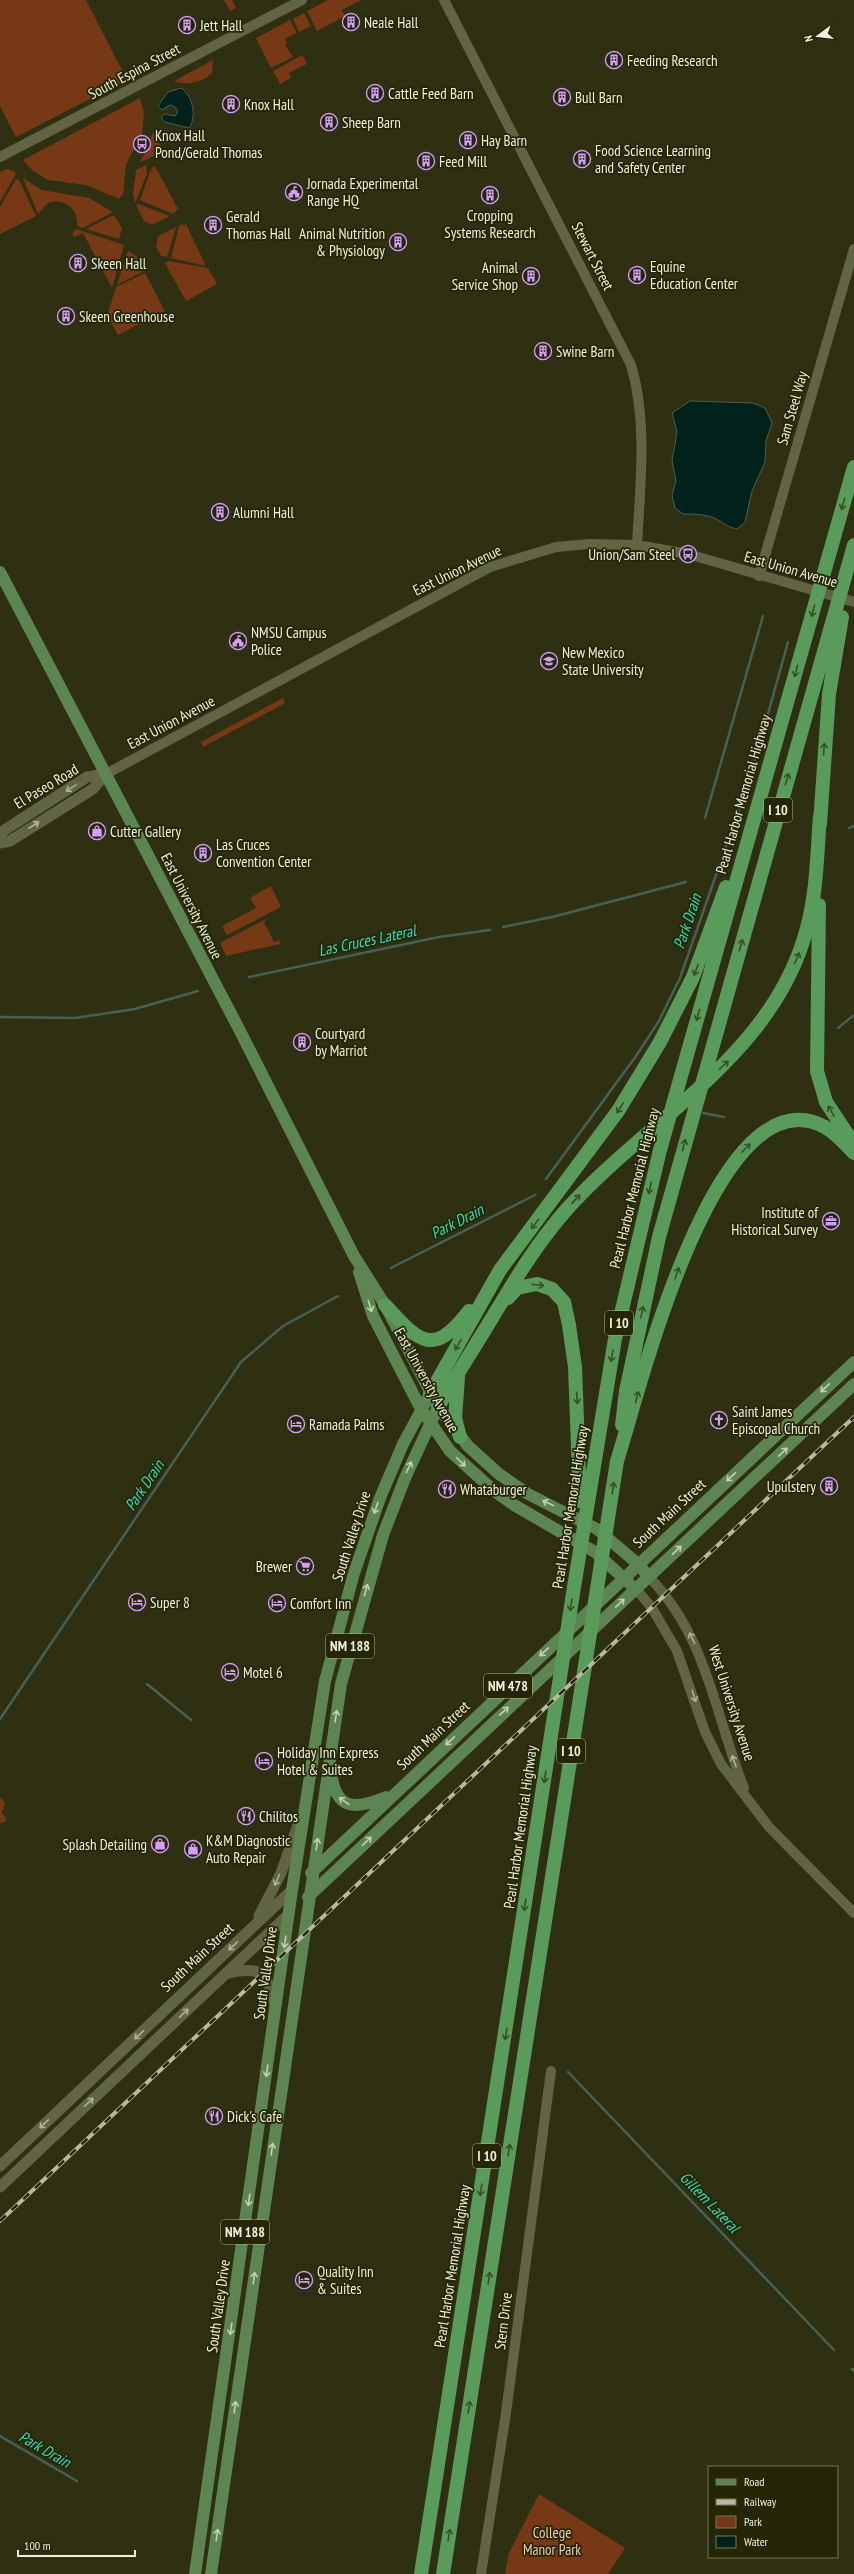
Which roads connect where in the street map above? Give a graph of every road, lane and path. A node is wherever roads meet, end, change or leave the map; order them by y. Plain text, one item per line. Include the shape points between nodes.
1 (302, 0) edge
2 (444, 0) edge
3 (0, 158) edge
4 (854, 249) edge
5 (854, 467) edge
6 (637, 545) junction
7 (854, 545) edge
8 (852, 569) edge
9 (0, 572) edge
10 (759, 576) junction
11 (854, 602) edge
12 (832, 640) junction
13 (770, 762) junction
14 (106, 774) junction
15 (820, 816) junction
16 (0, 837) edge
17 (0, 843) edge
18 (854, 1143) edge
19 (854, 1153) edge
20 (354, 1256) junction
21 (500, 1270) junction
22 (385, 1305) junction
23 (489, 1324) junction
24 (854, 1362) edge
25 (459, 1371) junction
26 (854, 1384) edge
27 (430, 1394) junction
28 (438, 1407) junction
29 (421, 1408) junction
30 (430, 1425) junction
31 (460, 1437) junction
32 (617, 1461) junction
33 (584, 1498) junction
34 (638, 1564) junction
35 (623, 1577) junction
36 (649, 1577) junction
37 (636, 1589) junction
38 (330, 1753) junction
39 (393, 1794) junction
40 (748, 1798) junction
41 (305, 1804) junction
42 (313, 1872) junction
43 (292, 1890) junction
44 (308, 1897) junction
45 (854, 1913) edge
46 (289, 1914) junction
47 (253, 1927) junction
48 (228, 1973) junction
49 (276, 2006) junction
50 (551, 2071) dead end
51 (0, 2166) edge
52 (0, 2187) edge
53 (196, 2574) edge
54 (211, 2574) edge
55 (421, 2574) edge
56 (443, 2574) edge
57 (481, 2574) edge

1 - 3 street, South Espina Street
2 - 6 street, Stewart Street via 631,365 639,397
4 - 10 street, Sam Steel Way
5 -> 13 highway, Pearl Harbor Memorial Highway / I 10
6 - 10 street, East Union Avenue via 688,554
6 - 14 street, East Union Avenue via 589,544 556,547 490,567
7 - 8 highway, I 10
8 - 12 highway, I 10
9 - 14 main road, East University Avenue
10 - 11 street, East Union Avenue
15 -> 12 highway
32 -> 12 highway, I 10 via 626,1391 649,1279 690,1123
13 -> 21 highway via 701,958 660,1042 618,1111
13 -> 33 highway, Pearl Harbor Memorial Highway / I 10 via 660,1150 615,1339
14 -> 16 main road, El Paseo Road via 87,778 3,831
17 -> 14 main road, El Paseo Road via 10,841 93,789
14 - 20 main road, East University Avenue
18 -> 15 highway via 826,1102 817,1067
23 -> 15 highway via 534,1250 567,1208 604,1171 734,1055 779,998 807,928 813,895
32 -> 19 highway via 650,1347 680,1263 713,1196 734,1161 761,1135 779,1125 799,1121 826,1127
20 - 22 main road, East University Avenue
20 -> 29 main road, East University Avenue via 373,1316
21 - 22 highway via 455,1328 444,1337 428,1340 413,1335
21 -> 27 highway
22 - 27 main road, East University Avenue
23 - 25 highway
23 -> 33 highway via 517,1288 527,1284 546,1286 564,1302 575,1367
24 -> 34 main road, South Main Street / NM 478
25 - 28 highway
25 - 31 highway via 455,1418
36 -> 26 main road, South Main Street / NM 478
27 - 28 main road, East University Avenue
27 - 29 main road, South Valley Drive / NM 188
28 - 30 main road, South Valley Drive / NM 188
28 - 31 main road, East University Avenue
29 - 30 main road, East University Avenue
29 -> 41 main road, South Valley Drive / NM 188 via 390,1471 354,1573 325,1681
30 -> 35 main road, East University Avenue via 450,1451 482,1482 514,1505 595,1552
38 -> 30 main road, South Valley Drive / NM 188 via 341,1684 369,1578 405,1478
34 -> 31 main road, East University Avenue via 597,1529 528,1494 499,1474
56 -> 32 highway, I 10
33 -> 55 highway, Pearl Harbor Memorial Highway / I 10 via 574,1587
34 - 35 main road, South Main Street / NM 478
34 - 36 main road, West University Avenue
35 - 37 main road, West University Avenue
35 -> 39 main road, South Main Street / NM 478
36 - 37 main road, South Main Street / NM 478
40 -> 36 street, West University Avenue via 733,1760 706,1667 679,1615
37 -> 40 street, West University Avenue via 652,1608 677,1651 705,1732 721,1764
44 -> 37 main road, South Main Street / NM 478
39 -> 38 main road via 360,1806 344,1802 335,1791
42 -> 38 main road, South Valley Drive / NM 188
39 - 42 main road, South Main Street / NM 478
40 - 45 street, West University Avenue via 769,1826
41 - 43 main road, South Valley Drive / NM 188
41 -> 47 main road via 281,1873
42 - 43 main road, South Main Street / NM 478
42 - 44 main road, South Valley Drive / NM 188
43 - 46 main road, South Valley Drive / NM 188
43 - 47 main road, South Main Street / NM 478
44 - 46 main road, South Main Street / NM 478
54 -> 44 main road, South Valley Drive / NM 188
46 - 48 main road, South Main Street / NM 478
46 -> 49 main road, South Valley Drive / NM 188
47 -> 51 main road, South Main Street / NM 478
48 - 49 main road via 250,1969 258,1971 268,1982
52 -> 48 main road, South Main Street / NM 478
49 -> 53 main road, South Valley Drive / NM 188
50 - 57 street, Stern Drive via 506,2413

